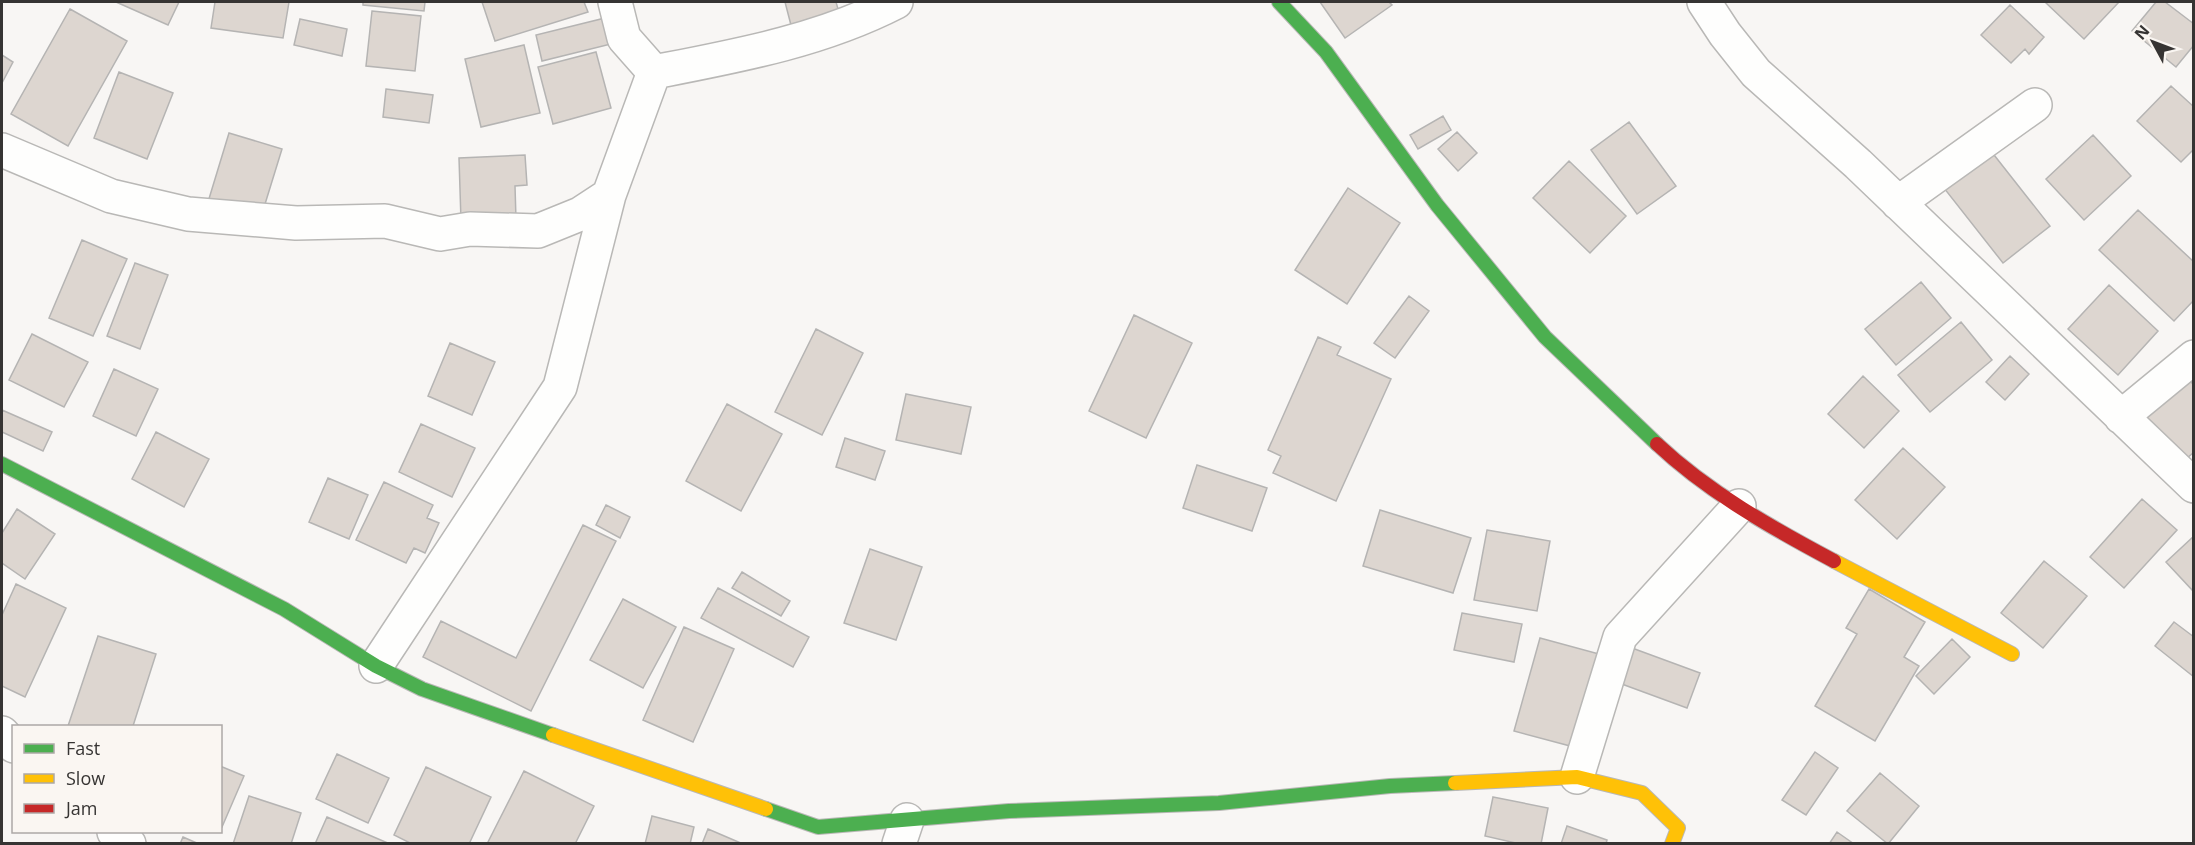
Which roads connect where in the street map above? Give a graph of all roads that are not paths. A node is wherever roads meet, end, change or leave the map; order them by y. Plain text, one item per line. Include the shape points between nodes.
1 (615, 2) edge
2 (896, 2) edge
3 (1279, 2) edge
4 (1704, 2) edge
5 (654, 72) junction
6 (2035, 105) dead end
7 (2, 150) edge
8 (609, 195) junction
9 (1898, 203) junction
10 (2193, 357) edge
11 (2121, 417) junction
12 (2, 464) edge
13 (2193, 486) edge
14 (1740, 506) junction
15 (2012, 654) dead end
16 (376, 666) junction
17 (1577, 777) junction
18 (903, 832) edge
19 (116, 833) edge
20 (129, 843) edge
21 (1672, 843) edge

1 - 5 street via 624,38
2 - 5 street via 856,22 749,53
3 - 14 street via 1326,52 1437,205 1545,337 1676,462
4 - 9 street via 1756,73
5 - 8 street
6 - 9 street
7 - 8 street via 111,196 188,214 296,223 385,221 440,234 470,229 538,231 580,214
8 - 16 street via 560,387
9 - 11 street
10 - 11 street
11 - 13 street
12 - 16 street via 284,609
14 - 15 street via 1772,528
14 - 17 street via 1620,637
16 - 18 street via 422,689 818,827
17 - 18 street via 1390,786 1219,803 1010,811
17 - 21 street via 1642,793 1678,828
19 - 20 street

